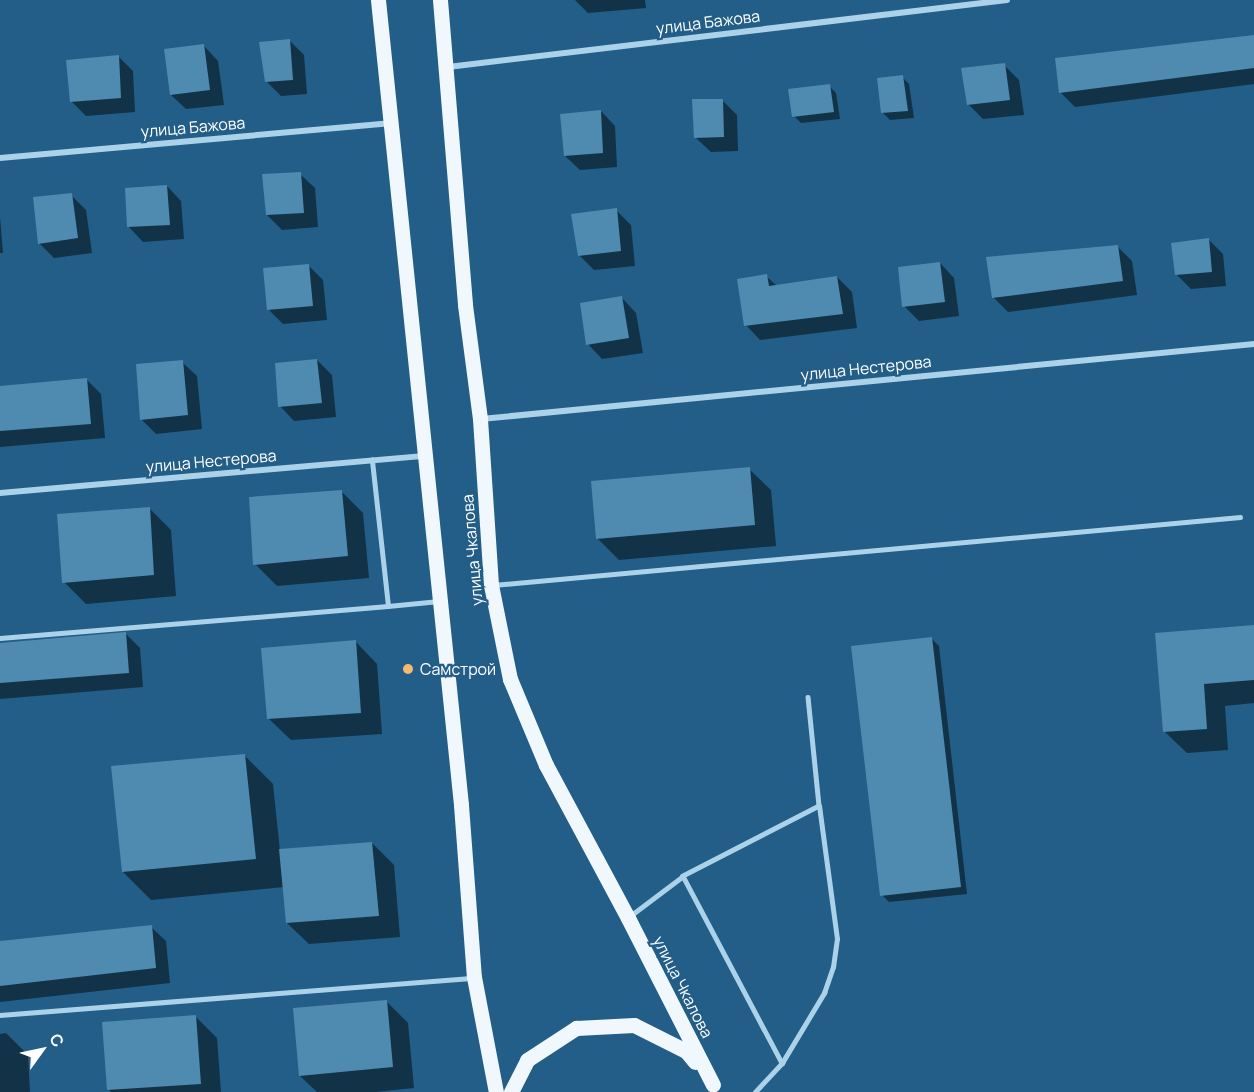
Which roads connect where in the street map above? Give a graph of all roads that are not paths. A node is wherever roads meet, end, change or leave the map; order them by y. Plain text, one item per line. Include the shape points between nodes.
1 (378, 0) edge
2 (440, 0) edge
3 (1007, 0) edge
4 (448, 67) junction
5 (389, 123) junction
6 (0, 158) edge
7 (1254, 344) edge
8 (480, 419) junction
9 (424, 456) junction
10 (372, 460) junction
11 (0, 493) edge
12 (1240, 517) dead end
13 (491, 585) junction
14 (440, 601) junction
15 (388, 606) junction
16 (0, 638) edge
17 (808, 697) dead end
18 (819, 806) junction
19 (683, 876) junction
20 (628, 918) junction
21 (474, 977) junction
22 (0, 1015) edge
23 (782, 1063) junction
24 (714, 1088) edge
25 (496, 1092) edge
26 (511, 1092) edge
27 (755, 1092) edge

1 - 5 main road
2 - 4 main road, улица Чкалова
3 - 4 street, улица Бажова
4 - 8 main road, улица Чкалова via 465,305
5 - 6 street, улица Бажова
5 - 9 main road
7 - 8 street, улица Нестерова
8 - 13 main road, улица Чкалова
9 - 10 street, улица Нестерова
9 - 14 main road
10 - 11 street, улица Нестерова
10 - 15 lane
12 - 13 lane
13 - 20 main road, улица Чкалова via 510,679 546,765
14 - 15 lane
14 - 21 main road
15 - 16 lane
17 - 18 lane
18 - 19 lane
18 - 23 lane via 837,939 833,967 824,993
19 - 20 lane
19 - 23 lane
20 - 24 main road, улица Чкалова
21 - 22 lane
21 - 25 main road
23 - 27 lane
24 - 26 main road via 686,1051 634,1025 576,1028 527,1060

